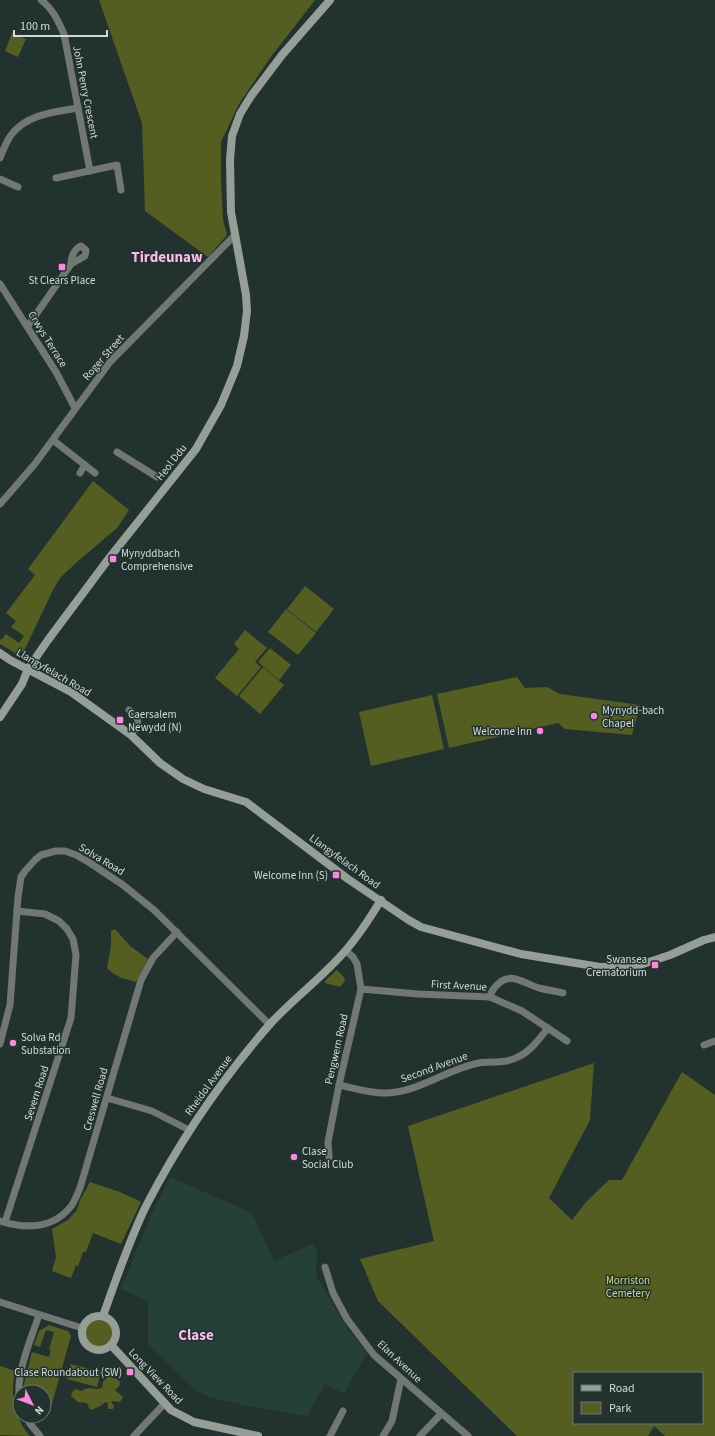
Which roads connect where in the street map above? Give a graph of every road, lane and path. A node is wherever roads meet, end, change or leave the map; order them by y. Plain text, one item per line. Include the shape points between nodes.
1 (41, 0) edge
2 (330, 0) edge
3 (78, 108) junction
4 (0, 158) edge
5 (90, 171) junction
6 (56, 178) dead end
7 (0, 179) edge
8 (18, 187) dead end
9 (121, 190) dead end
10 (235, 235) junction
11 (71, 264) dead end
12 (0, 284) edge
13 (28, 326) junction
14 (75, 408) junction
15 (53, 440) junction
16 (117, 452) dead end
17 (85, 465) junction
18 (80, 473) dead end
19 (96, 473) dead end
20 (157, 477) dead end
21 (0, 504) edge
22 (0, 652) edge
23 (28, 669) junction
24 (129, 710) dead end
25 (1, 712) edge
26 (131, 735) junction
27 (381, 900) junction
28 (17, 910) junction
29 (177, 932) junction
30 (715, 937) edge
31 (346, 951) junction
32 (361, 989) junction
33 (563, 993) dead end
34 (490, 997) junction
35 (270, 1025) junction
36 (548, 1028) junction
37 (567, 1041) dead end
38 (715, 1041) edge
39 (0, 1044) edge
40 (704, 1045) dead end
41 (339, 1085) junction
42 (107, 1098) junction
43 (189, 1130) junction
44 (328, 1157) dead end
45 (2, 1222) edge
46 (325, 1267) dead end
47 (0, 1302) edge
48 (39, 1315) junction
49 (103, 1316) junction
50 (82, 1328) junction
51 (111, 1345) junction
52 (401, 1379) junction
53 (20, 1384) edge
54 (165, 1404) junction
55 (343, 1411) dead end
56 (442, 1414) junction
57 (31, 1424) edge
58 (40, 1436) edge
59 (134, 1436) edge
60 (258, 1436) edge
61 (330, 1436) edge
62 (383, 1436) edge
63 (420, 1436) edge
64 (468, 1436) edge

1 - 3 street, John Penry Crescent via 56,16 64,34
2 - 10 street, Heol Ddu via 282,55 240,114 232,136 230,160 230,197
3 - 4 street via 29,120 11,135
3 - 5 street, John Penry Crescent
5 - 6 street
5 - 9 street via 117,165
7 - 8 street
10 - 14 street, Roger Street via 110,362
10 - 23 street, Heol Ddu via 247,311 237,366 221,405 196,449 110,557
11 - 13 street
12 - 13 street, Crwys Terrace
13 - 14 street, Crwys Terrace
14 - 15 street, Roger Street
15 - 17 street
15 - 21 street, Roger Street
16 - 20 street
17 - 18 street
17 - 19 street
22 - 23 street, Llangyfelach Road
23 - 25 street, Heol Ddu via 22,684
23 - 26 street, Llangyfelach Road via 71,692
24 - 26 street via 136,715 138,721
26 - 27 street, Llangyfelach Road via 171,772 204,789 246,802
27 - 30 street, Llangyfelach Road via 407,919 436,932 521,954 600,967 640,965
27 - 31 street, Rheidol Avenue
28 - 29 street, Solva Road via 19,884 25,871 41,855 64,851 90,863 123,885
28 - 39 street, Solva Road via 10,1005
28 - 45 street, Severn Road via 45,914 59,921 73,939 76,955 71,1018
29 - 35 street, Solva Road
29 - 42 street, Creswell Road via 153,958 141,980
31 - 32 street, Pengwern Road via 357,964
31 - 35 street, Rheidol Avenue
32 - 34 street, First Avenue
32 - 41 street, Pengwern Road
33 - 34 street via 508,978 496,986
34 - 36 street, First Avenue via 522,1011
35 - 43 street, Rheidol Avenue via 229,1072
36 - 37 street, First Avenue
36 - 41 street, Second Avenue via 536,1044 518,1058 467,1066 411,1089 386,1094
38 - 40 street
41 - 44 street, Pengwern Road via 328,1142
42 - 43 street via 152,1111
42 - 45 street, Creswell Road via 80,1188 72,1205 60,1218 46,1224 33,1227
43 - 49 street, Rheidol Avenue via 146,1206
46 - 52 street, Elan Avenue via 333,1293 347,1319 374,1355
47 - 48 street
48 - 50 street
48 - 53 street
49 - 50 street via 89,1319
49 - 51 street via 116,1330
50 - 51 street via 83,1339 92,1349 104,1349
51 - 54 street, Long View Road
52 - 56 street, Elan Avenue
52 - 62 street via 392,1422
54 - 59 street
54 - 60 street, Long View Road via 194,1422
55 - 61 street
56 - 63 street
56 - 64 street, Elan Avenue
57 - 58 street

